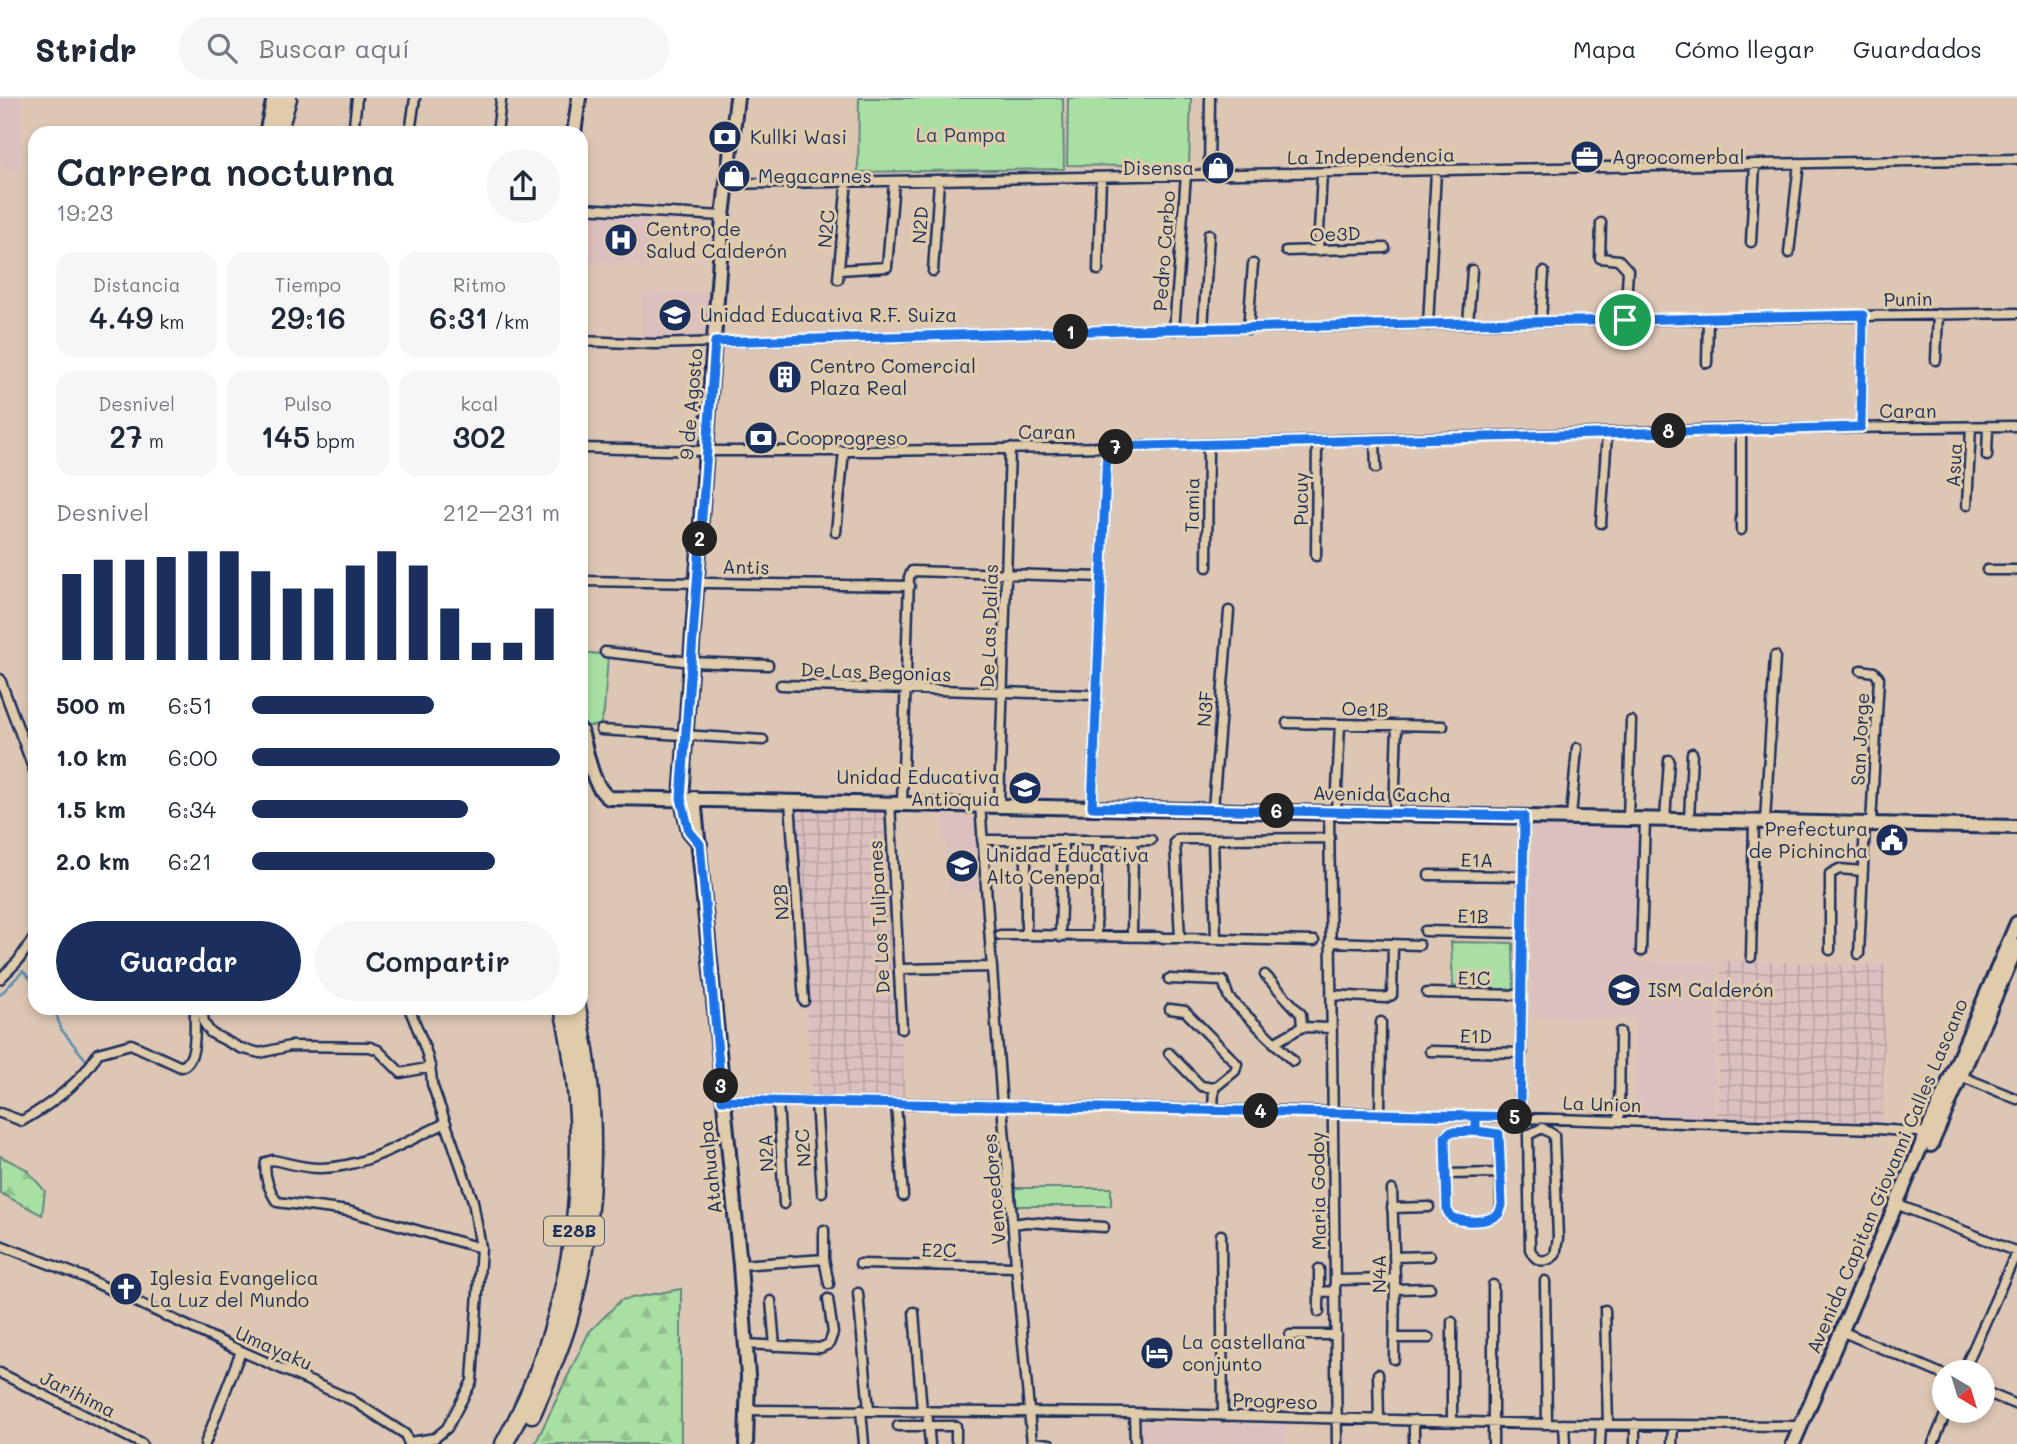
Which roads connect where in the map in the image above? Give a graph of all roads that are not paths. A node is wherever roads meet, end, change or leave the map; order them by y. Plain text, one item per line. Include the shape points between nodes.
1 (274, 98) edge
2 (288, 98) edge
3 (297, 98) edge
4 (357, 98) edge
5 (415, 98) edge
6 (579, 98) edge
7 (737, 98) edge
8 (1210, 98) edge
9 (501, 100) dead end
10 (268, 126) edge
11 (280, 126) edge
12 (291, 126) edge
13 (354, 126) edge
14 (411, 126) edge
15 (498, 126) edge
16 (575, 126) edge
17 (2017, 159) edge
18 (1799, 163) junction
19 (1755, 164) junction
20 (1436, 171) junction
21 (1322, 173) junction
22 (1186, 175) junction
23 (1209, 175) junction
24 (1101, 178) junction
25 (846, 181) junction
26 (894, 181) junction
27 (939, 181) junction
28 (726, 184) junction
29 (588, 208) edge
30 (723, 216) junction
31 (1601, 223) dead end
32 (1209, 234) dead end
33 (1751, 243) dead end
34 (1385, 248) dead end
35 (1286, 251) dead end
36 (1318, 251) junction
37 (1789, 253) dead end
38 (1253, 264) dead end
39 (1098, 270) dead end
40 (1472, 270) dead end
41 (933, 271) dead end
42 (1544, 272) dead end
43 (2017, 313) edge
44 (1938, 314) junction
45 (1863, 315) junction
46 (1708, 318) junction
47 (1625, 320) junction
48 (1541, 322) junction
49 (1468, 324) junction
50 (1428, 325) junction
51 (1248, 328) junction
52 (1203, 329) junction
53 (1174, 330) junction
54 (588, 341) edge
55 (715, 342) junction
56 (1936, 360) dead end
57 (1707, 363) dead end
58 (2017, 426) edge
59 (1861, 427) junction
60 (1971, 427) junction
61 (1988, 427) junction
62 (1741, 429) junction
63 (1607, 434) junction
64 (1375, 440) junction
65 (1317, 442) junction
66 (1208, 444) junction
67 (588, 447) edge
68 (1107, 447) junction
69 (1010, 448) junction
70 (706, 451) junction
71 (844, 451) junction
72 (1986, 456) dead end
73 (1376, 468) dead end
74 (1968, 505) dead end
75 (1601, 523) dead end
76 (1741, 530) dead end
77 (836, 532) dead end
78 (1316, 556) dead end
79 (1206, 567) dead end
80 (1987, 570) dead end
81 (2017, 570) edge
82 (1006, 573) junction
83 (1101, 577) junction
84 (588, 581) edge
85 (698, 582) junction
86 (910, 586) junction
87 (1229, 611) dead end
88 (606, 652) dead end
89 (1774, 656) dead end
90 (691, 662) junction
91 (768, 665) dead end
92 (1861, 670) dead end
93 (0, 679) edge
94 (781, 685) dead end
95 (905, 688) junction
96 (1002, 692) junction
97 (1095, 695) junction
98 (1631, 721) dead end
99 (1287, 723) dead end
100 (1340, 724) junction
101 (1397, 726) junction
102 (1443, 726) dead end
103 (601, 730) dead end
104 (685, 735) junction
105 (763, 740) dead end
106 (1577, 748) dead end
107 (588, 753) edge
108 (1692, 753) dead end
109 (28, 755) edge
110 (1668, 761) dead end
111 (687, 798) junction
112 (790, 802) junction
113 (896, 803) junction
114 (980, 804) junction
115 (999, 805) junction
116 (1092, 807) junction
117 (1213, 809) junction
118 (1332, 812) junction
119 (1394, 813) junction
120 (1524, 816) junction
121 (1571, 817) junction
122 (1628, 819) junction
123 (1645, 819) junction
124 (1665, 820) junction
125 (1689, 820) junction
126 (1760, 821) junction
127 (1868, 824) junction
128 (2017, 827) edge
129 (1330, 838) junction
130 (982, 839) junction
131 (1063, 839) junction
132 (1213, 839) junction
133 (1026, 840) junction
134 (1097, 840) junction
135 (1133, 840) junction
136 (1151, 840) dead end
137 (1863, 871) junction
138 (1429, 875) dead end
139 (1523, 876) junction
140 (2017, 923) edge
141 (1424, 931) dead end
142 (1522, 933) junction
143 (1000, 935) dead end
144 (1026, 936) junction
145 (1060, 937) junction
146 (1096, 937) junction
147 (1132, 937) junction
148 (1180, 938) junction
149 (1216, 938) junction
150 (1314, 941) dead end
151 (1331, 942) junction
152 (1393, 944) junction
153 (1419, 945) dead end
154 (2015, 946) edge
155 (28, 948) edge
156 (1830, 950) dead end
157 (1641, 951) dead end
158 (1859, 954) dead end
159 (1751, 957) dead end
160 (992, 967) junction
161 (902, 969) dead end
162 (1265, 975) dead end
163 (0, 979) edge
164 (1169, 979) dead end
165 (1427, 993) dead end
166 (1331, 995) junction
167 (1521, 995) junction
168 (804, 1001) dead end
169 (1170, 1009) dead end
170 (195, 1015) edge
171 (203, 1015) edge
172 (412, 1015) edge
173 (564, 1015) edge
174 (578, 1015) edge
175 (1381, 1022) dead end
176 (1302, 1027) junction
177 (1331, 1028) junction
178 (902, 1029) dead end
179 (1620, 1032) dead end
180 (1273, 1043) junction
181 (1430, 1051) dead end
182 (1169, 1053) dead end
183 (1522, 1053) junction
184 (1293, 1061) dead end
185 (431, 1067) junction
186 (1956, 1074) junction
187 (1214, 1088) junction
188 (2017, 1099) edge
189 (722, 1100) junction
190 (778, 1101) junction
191 (816, 1102) junction
192 (896, 1104) junction
193 (1002, 1106) junction
194 (1213, 1110) junction
195 (1332, 1112) junction
196 (0, 1113) edge
197 (1380, 1113) junction
198 (1476, 1116) junction
199 (1520, 1117) junction
200 (1543, 1118) junction
201 (1619, 1120) junction
202 (446, 1124) junction
203 (1542, 1128) junction
204 (1476, 1131) junction
205 (1931, 1133) junction
206 (1500, 1173) junction
207 (1446, 1174) junction
208 (1392, 1190) dead end
209 (822, 1192) dead end
210 (903, 1196) dead end
211 (784, 1204) dead end
212 (1900, 1205) junction
213 (1429, 1207) dead end
214 (1392, 1208) junction
215 (1013, 1224) junction
216 (1104, 1227) dead end
217 (824, 1230) dead end
218 (1221, 1236) dead end
219 (0, 1245) edge
220 (481, 1248) junction
221 (2017, 1251) edge
222 (1430, 1256) dead end
223 (1394, 1257) junction
224 (824, 1259) junction
225 (740, 1265) junction
226 (860, 1265) dead end
227 (1017, 1267) junction
228 (1319, 1269) dead end
229 (1335, 1280) junction
230 (1545, 1281) dead end
231 (829, 1284) dead end
232 (1395, 1284) junction
233 (1493, 1284) dead end
234 (1430, 1288) dead end
235 (1335, 1291) junction
236 (1319, 1292) junction
237 (858, 1293) dead end
238 (828, 1298) dead end
239 (771, 1301) dead end
240 (1605, 1310) dead end
241 (914, 1312) dead end
242 (1320, 1312) dead end
243 (1452, 1322) dead end
244 (1845, 1333) junction
245 (1290, 1335) dead end
246 (1336, 1335) junction
247 (1394, 1338) junction
248 (1429, 1338) dead end
249 (746, 1345) junction
250 (775, 1346) junction
251 (240, 1351) junction
252 (1394, 1359) dead end
253 (1968, 1360) edge
254 (1932, 1370) edge
255 (0, 1373) edge
256 (1378, 1374) dead end
257 (1995, 1396) edge
258 (2017, 1405) edge
259 (749, 1410) junction
260 (865, 1410) junction
261 (924, 1411) junction
262 (1030, 1412) junction
263 (1134, 1413) junction
264 (1223, 1416) junction
265 (1337, 1419) junction
266 (1379, 1420) junction
267 (1414, 1420) junction
268 (1452, 1420) junction
269 (1493, 1421) junction
270 (1942, 1423) edge
271 (1547, 1424) junction
272 (1564, 1424) junction
273 (1604, 1424) junction
274 (1635, 1424) junction
275 (1673, 1425) junction
276 (898, 1426) dead end
277 (1800, 1426) junction
278 (929, 1427) junction
279 (956, 1440) dead end
280 (409, 1443) edge
281 (1032, 1443) edge
282 (142, 1444) edge
283 (205, 1444) edge
284 (504, 1444) edge
285 (516, 1444) edge
286 (746, 1444) edge
287 (864, 1444) edge
288 (930, 1444) edge
289 (1050, 1444) edge
290 (1135, 1444) edge
291 (1338, 1444) edge
292 (1414, 1444) edge
293 (1493, 1444) edge
294 (1564, 1444) edge
295 (1600, 1444) edge
296 (1635, 1444) edge
297 (1672, 1444) edge
298 (1793, 1444) edge
299 (1801, 1444) edge
300 (1933, 1444) edge

1 - 10 street
2 - 11 highway
3 - 12 highway
4 - 13 street
5 - 14 street
6 - 16 street
7 - 28 street, 9 de Agosto
8 - 23 street
9 - 15 street
17 - 18 street, La Independencia
18 - 19 street, La Independencia
18 - 37 street
19 - 20 street, La Independencia
19 - 33 street
20 - 21 street, La Independencia
20 - 50 street
21 - 23 street, La Independencia
21 - 36 street
22 - 23 street, La Independencia
22 - 24 street, La Independencia
22 - 53 street, Pedro Carbo
24 - 27 street, La Independencia
24 - 39 street
25 - 26 street, La Independencia
25 - 26 street, N2C via 838,275 887,267
25 - 28 street, La Independencia
26 - 27 street, La Independencia
27 - 41 street, N2D
28 - 30 street, 9 de Agosto
29 - 30 street
30 - 55 street, 9 de Agosto
31 - 47 street via 1600,258 1619,260 1628,270
32 - 52 street
34 - 36 street, Oe3D
35 - 36 street, Oe3D
38 - 51 street
40 - 49 street
42 - 48 street
43 - 44 street, Punin
44 - 45 street, Punin
44 - 56 street
45 - 46 street, Punin
45 - 59 street
46 - 47 street, Punin
46 - 57 street
47 - 48 street, Punin
48 - 49 street, Punin
49 - 50 street, Punin
50 - 51 street, Punin
51 - 52 street, Punin
52 - 53 street, Punin
53 - 55 street, Punin
54 - 55 street, Punin
55 - 70 street, 9 de Agosto
58 - 61 street, Caran
59 - 60 street, Caran
59 - 62 street, Caran
60 - 61 street, Caran
60 - 74 street, Asua
61 - 72 street
62 - 63 street, Caran
62 - 76 street
63 - 64 street, Caran
63 - 75 street
64 - 65 street, Caran
64 - 73 street
65 - 66 street, Caran
65 - 78 street, Pucuy
66 - 68 street, Caran
66 - 79 street, Tamia
67 - 70 street, Caran
68 - 69 street, Caran
68 - 83 street
69 - 71 street, Caran
69 - 82 street, De Las Dalias
70 - 71 street, Caran
70 - 85 street, 9 de Agosto
71 - 77 street
80 - 81 street
82 - 83 street
82 - 86 street, De Los Tulipanes via 912,570
82 - 96 street, De Las Dalias
83 - 97 street
84 - 85 street, Antis
85 - 86 street, Antis
85 - 90 street, 9 de Agosto
86 - 95 street, De Los Tulipanes
87 - 117 street, N3F
88 - 90 street
89 - 126 street
90 - 91 street
90 - 104 street, 9 de Agosto
92 - 127 street, San Jorge via 1879,678
93 - 109 street
94 - 95 street, De Las Begonias
95 - 96 street, De Las Begonias
95 - 113 street, De Los Tulipanes
96 - 97 street, De Las Begonias
96 - 115 street, De Las Dalias
97 - 116 street
98 - 122 street
99 - 100 street, Oe1B
100 - 101 street, Oe1B
100 - 118 street, Maria Godoy
101 - 102 street, Oe1B
101 - 119 street
103 - 104 street
104 - 105 street
104 - 111 street, 9 de Agosto
106 - 121 street
107 - 111 street, Avenida Cacha via 606,796
108 - 125 street
110 - 124 street
111 - 112 street, Avenida Cacha
111 - 189 street, Atahualpa via 689,831 700,844
112 - 113 street, Avenida Cacha
112 - 168 street, N2B
113 - 114 street, Avenida Cacha
113 - 178 street, De Los Tulipanes
114 - 115 street, Avenida Cacha
114 - 130 street, Vencedores
115 - 116 street, Avenida Cacha
116 - 117 street, Avenida Cacha
117 - 118 street, Avenida Cacha
118 - 119 street, Avenida Cacha
118 - 129 street, Maria Godoy
119 - 120 street, Avenida Cacha
120 - 121 street, Avenida Cacha
120 - 139 street
121 - 122 street, Avenida Cacha
122 - 123 street, Avenida Cacha
123 - 124 street, Avenida Cacha
123 - 157 street
124 - 125 street, Avenida Cacha
125 - 126 street, Avenida Cacha
126 - 127 street, Avenida Cacha
126 - 159 street
127 - 128 street, Avenida Cacha
127 - 137 street
129 - 132 street
129 - 151 street, Maria Godoy
130 - 133 street
130 - 160 street, Vencedores
131 - 133 street
131 - 134 street
131 - 145 street
132 - 148 street via 1175,842
132 - 149 street
133 - 144 street
134 - 135 street
134 - 146 street
135 - 136 street
135 - 147 street
137 - 156 street via 1839,869 1830,874
137 - 158 street
138 - 139 street, E1A
139 - 142 street
140 - 154 street, Avenida Capitan Giovanni Calles Lascano
141 - 142 street, E1B
142 - 167 street
143 - 144 street
144 - 145 street
145 - 146 street
146 - 147 street
147 - 148 street
148 - 149 street
149 - 150 street
151 - 152 street
151 - 166 street, Maria Godoy
152 - 153 street
152 - 166 street via 1392,995
154 - 186 street, Avenida Capitan Giovanni Calles Lascano
155 - 163 street
160 - 161 street
160 - 193 street, Vencedores
162 - 176 street via 1301,1014
164 - 180 street via 1223,981 1228,997
165 - 167 street, E1C
166 - 177 street, Maria Godoy
167 - 183 street
169 - 187 street via 1185,1011 1237,1064
170 - 196 street via 192,1058 187,1065 181,1067 131,1044 98,1053 79,1079 22,1121
171 - 185 street via 211,1033 260,1053 290,1046 370,1047 401,1073
172 - 185 street
173 - 284 highway, E28B via 579,1115 575,1225 551,1334
174 - 285 highway, E28B via 592,1135 582,1266 554,1364
175 - 197 street
176 - 177 street
176 - 180 street
177 - 195 street, Maria Godoy
179 - 201 street
180 - 184 street
181 - 183 street, E1D
182 - 187 street via 1201,1086
183 - 199 street
185 - 202 street
186 - 188 street
186 - 205 street, Avenida Capitan Giovanni Calles Lascano
187 - 194 street
189 - 190 street, La Union
189 - 225 street, Atahualpa
190 - 191 street, La Union
190 - 211 street, N2A
191 - 192 street, La Union
191 - 209 street, N2C
192 - 193 street, La Union
192 - 210 street
193 - 194 street, La Union
193 - 215 street, Vencedores
194 - 195 street, La Union
195 - 197 street, La Union
195 - 229 street, Maria Godoy
197 - 198 street, La Union
198 - 199 street, La Union
198 - 204 street
199 - 200 street, La Union
200 - 201 street, La Union
200 - 203 street
201 - 205 street, La Union
202 - 220 street via 473,1201
202 - 220 street via 342,1166 266,1162 271,1194 277,1202 348,1211
203 - 203 street via 1554,1135 1558,1238 1555,1255 1541,1261 1530,1249 1528,1135
204 - 206 street via 1499,1134
204 - 207 street via 1446,1135
205 - 212 street, Avenida Capitan Giovanni Calles Lascano
206 - 207 street
206 - 207 street via 1499,1214 1474,1221 1451,1217
208 - 214 street, N4A
212 - 221 street
212 - 244 street, Avenida Capitan Giovanni Calles Lascano
213 - 214 street
214 - 223 street, N4A
215 - 216 street
215 - 227 street, Vencedores
217 - 224 street
218 - 264 street
219 - 251 street, Umayaku via 81,1276
220 - 280 street via 472,1381 447,1428 435,1438
221 - 253 street
222 - 223 street
223 - 232 street, N4A
224 - 225 street
224 - 231 street
225 - 249 street, Atahualpa
226 - 227 street, E2C
227 - 262 street, Vencedores
228 - 236 street
229 - 232 street
229 - 235 street, Maria Godoy
230 - 271 street
232 - 234 street
232 - 247 street, N4A
233 - 269 street
235 - 236 street
235 - 246 street, Maria Godoy
236 - 242 street
237 - 260 street
238 - 250 street via 829,1345
239 - 250 street
240 - 273 street
241 - 261 street
243 - 268 street
244 - 254 street
244 - 277 street, Avenida Capitan Giovanni Calles Lascano
244 - 299 street
245 - 246 street
246 - 265 street, Maria Godoy
247 - 248 street
247 - 252 street, N4A
249 - 250 street
249 - 259 street, Atahualpa
251 - 280 street, Umayaku via 352,1400 405,1434
251 - 283 street
255 - 282 street, Jarihima
256 - 266 street
257 - 258 street
259 - 260 street, Progreso
259 - 286 street, Atahualpa
260 - 261 street, Progreso
260 - 287 street
261 - 262 street, Progreso
261 - 278 street
262 - 263 street, Progreso
262 - 281 street, Vencedores
263 - 264 street, Progreso
263 - 290 street
264 - 265 street, Progreso
265 - 266 street, Progreso
265 - 291 street, Maria Godoy
266 - 267 street, Progreso
267 - 268 street, Progreso
267 - 292 street
268 - 269 street, Progreso
269 - 271 street, Progreso
269 - 293 street
270 - 300 street
271 - 272 street, Progreso
272 - 273 street, Progreso
272 - 294 street
273 - 274 street, Progreso
273 - 295 street
274 - 275 street, Progreso
274 - 296 street
275 - 277 street, Progreso
275 - 297 street
276 - 278 street
277 - 298 street, Avenida Capitan Giovanni Calles Lascano
278 - 279 street via 956,1426
278 - 288 street
281 - 289 street

